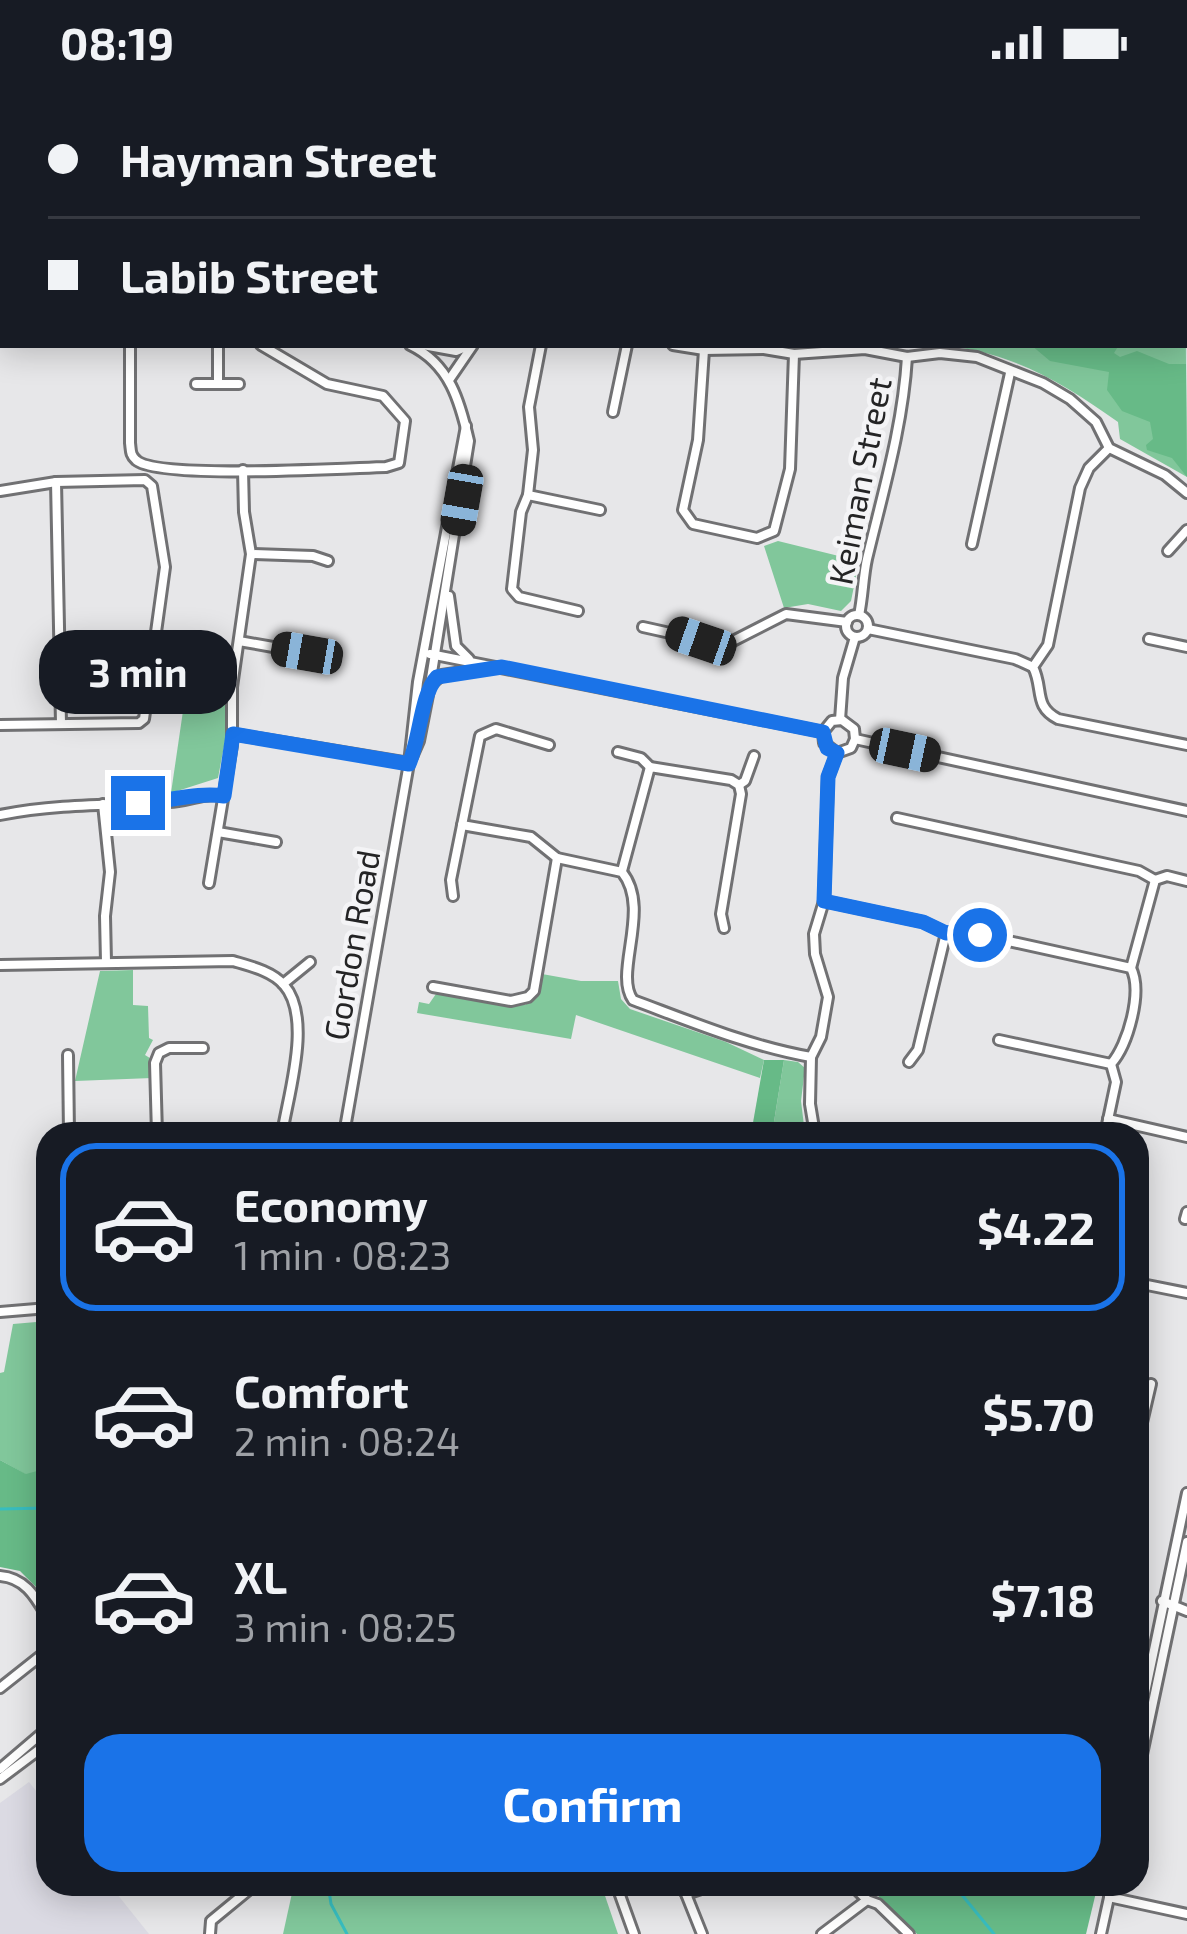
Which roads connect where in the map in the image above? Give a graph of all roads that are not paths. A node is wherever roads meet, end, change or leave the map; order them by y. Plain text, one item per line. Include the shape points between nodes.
1 (130, 348) edge
2 (218, 348) edge
3 (266, 348) edge
4 (415, 348) edge
5 (470, 348) edge
6 (540, 348) edge
7 (626, 348) edge
8 (692, 348) edge
9 (704, 350) junction
10 (794, 354) junction
11 (907, 357) junction
12 (1010, 373) junction
13 (449, 380) junction
14 (196, 384) dead end
15 (218, 384) junction
16 (239, 384) dead end
17 (613, 412) dead end
18 (466, 426) junction
19 (1109, 448) junction
20 (243, 470) junction
21 (56, 482) junction
22 (0, 491) edge
23 (1187, 493) edge
24 (528, 495) junction
25 (600, 510) dead end
26 (1187, 530) edge
27 (972, 544) dead end
28 (1168, 551) dead end
29 (251, 554) junction
30 (328, 561) dead end
31 (448, 583) junction
32 (578, 610) dead end
33 (859, 615) junction
34 (847, 622) junction
35 (643, 627) dead end
36 (868, 629) junction
37 (855, 637) junction
38 (1149, 639) dead end
39 (239, 640) junction
40 (1187, 647) edge
41 (424, 652) junction
42 (307, 653) dead end
43 (435, 654) junction
44 (472, 661) junction
45 (502, 667) junction
46 (1033, 668) junction
47 (430, 685) junction
48 (840, 720) junction
49 (61, 723) junction
50 (0, 725) edge
51 (823, 732) junction
52 (233, 734) junction
53 (855, 739) junction
54 (549, 745) dead end
55 (1187, 745) edge
56 (618, 752) dead end
57 (837, 753) junction
58 (754, 756) dead end
59 (409, 764) junction
60 (650, 766) junction
61 (739, 785) junction
62 (224, 796) junction
63 (103, 804) junction
64 (1187, 811) edge
65 (0, 815) edge
66 (897, 818) dead end
67 (462, 825) junction
68 (218, 832) junction
69 (276, 842) dead end
70 (556, 858) junction
71 (622, 872) junction
72 (1155, 880) junction
73 (1187, 880) edge
74 (209, 883) dead end
75 (453, 896) dead end
76 (824, 901) junction
77 (724, 928) dead end
78 (946, 933) junction
79 (106, 962) junction
80 (310, 962) dead end
81 (0, 965) edge
82 (1131, 968) junction
83 (283, 984) junction
84 (433, 987) dead end
85 (999, 1040) dead end
86 (203, 1048) dead end
87 (68, 1054) dead end
88 (812, 1057) junction
89 (909, 1062) dead end
90 (1111, 1064) junction
91 (1108, 1120) joint
92 (69, 1122) edge
93 (157, 1122) edge
94 (284, 1122) edge
95 (346, 1122) edge
96 (813, 1122) edge
97 (1117, 1122) edge
98 (1149, 1129) edge
99 (1187, 1137) edge
100 (1149, 1286) edge
101 (1184, 1294) edge
102 (36, 1309) edge
103 (0, 1312) edge
104 (1151, 1384) dead end
105 (1149, 1393) edge
106 (1187, 1493) edge
107 (1187, 1542) edge
108 (0, 1576) edge
109 (36, 1600) edge
110 (1162, 1601) junction
111 (1187, 1601) edge
112 (1174, 1604) junction
113 (1187, 1611) edge
114 (1149, 1652) edge
115 (36, 1660) edge
116 (0, 1688) edge
117 (1149, 1722) edge
118 (36, 1738) edge
119 (36, 1752) edge
120 (0, 1768) edge
121 (0, 1779) edge
122 (241, 1896) edge
123 (620, 1896) edge
124 (687, 1896) edge
125 (863, 1896) edge
126 (1109, 1897) joint
127 (867, 1900) junction
128 (1187, 1914) edge
129 (209, 1934) edge
130 (634, 1934) edge
131 (702, 1934) edge
132 (822, 1934) edge
133 (909, 1934) edge
134 (1101, 1934) edge

1 - 20 street via 136,460
2 - 15 street
3 - 20 street via 327,384 389,400 405,421 403,450 394,466
4 - 13 street
5 - 13 street
6 - 24 street via 529,407
7 - 17 street
8 - 9 street
9 - 10 street
9 - 10 street via 683,510 693,524 757,538 774,531 790,469
10 - 11 street via 865,349
11 - 12 street via 965,355
11 - 33 street, Keiman Street
12 - 19 street via 1070,399 1096,422
12 - 27 street
13 - 18 street
14 - 15 street
15 - 16 street
18 - 31 street
18 - 41 street, Gordon Road
19 - 23 street
19 - 46 street via 1080,488 1048,645
20 - 29 street
21 - 22 street
21 - 49 street
21 - 49 street via 146,480 165,567 144,719
24 - 25 street
24 - 32 street via 512,589
26 - 28 street
29 - 30 street
29 - 39 street
31 - 43 street, Gordon Road
31 - 44 street via 456,646
33 - 34 street
33 - 36 street
34 - 35 street via 786,614 715,643
34 - 37 street
36 - 37 street
36 - 46 street
37 - 48 street, Keiman Street
38 - 40 street
39 - 42 street
39 - 52 street
41 - 43 street
41 - 59 street, Gordon Road
43 - 44 street
43 - 47 street, Gordon Road
44 - 45 street
45 - 47 street via 442,675
45 - 51 street
46 - 55 street via 1046,712
47 - 59 street, Gordon Road
48 - 51 street
48 - 53 street
49 - 50 street
51 - 57 street
52 - 59 street
52 - 62 street
53 - 57 street
53 - 64 street
54 - 67 street via 496,729 480,736
56 - 60 street
57 - 76 street via 828,777
58 - 61 street
59 - 95 street, Gordon Road
60 - 61 street
60 - 71 street
61 - 77 street
62 - 63 street
62 - 68 street
63 - 65 street
63 - 79 street
66 - 72 street
67 - 70 street via 531,837
67 - 75 street
68 - 69 street
68 - 74 street
70 - 71 street
70 - 84 street via 528,997
71 - 88 street via 632,886 632,1000 756,1046
72 - 73 street
72 - 82 street
76 - 78 street
76 - 88 street via 813,946 828,997
78 - 82 street
78 - 89 street
79 - 81 street
79 - 83 street via 233,961
80 - 83 street
82 - 90 street via 1137,980 1123,1051
83 - 94 street via 298,1036
85 - 90 street
86 - 93 street via 159,1053
87 - 92 street
88 - 96 street
90 - 91 street
91 - 97 street
98 - 99 street
100 - 101 street
102 - 103 street
104 - 105 street
106 - 110 street
107 - 112 street
108 - 109 street via 27,1586
110 - 112 street
110 - 114 street
111 - 112 street
112 - 113 street
112 - 117 street
115 - 116 street
118 - 120 street
119 - 121 street
122 - 129 street via 211,1921
123 - 130 street
124 - 131 street
125 - 127 street
126 - 128 street
126 - 134 street
127 - 132 street
127 - 133 street

